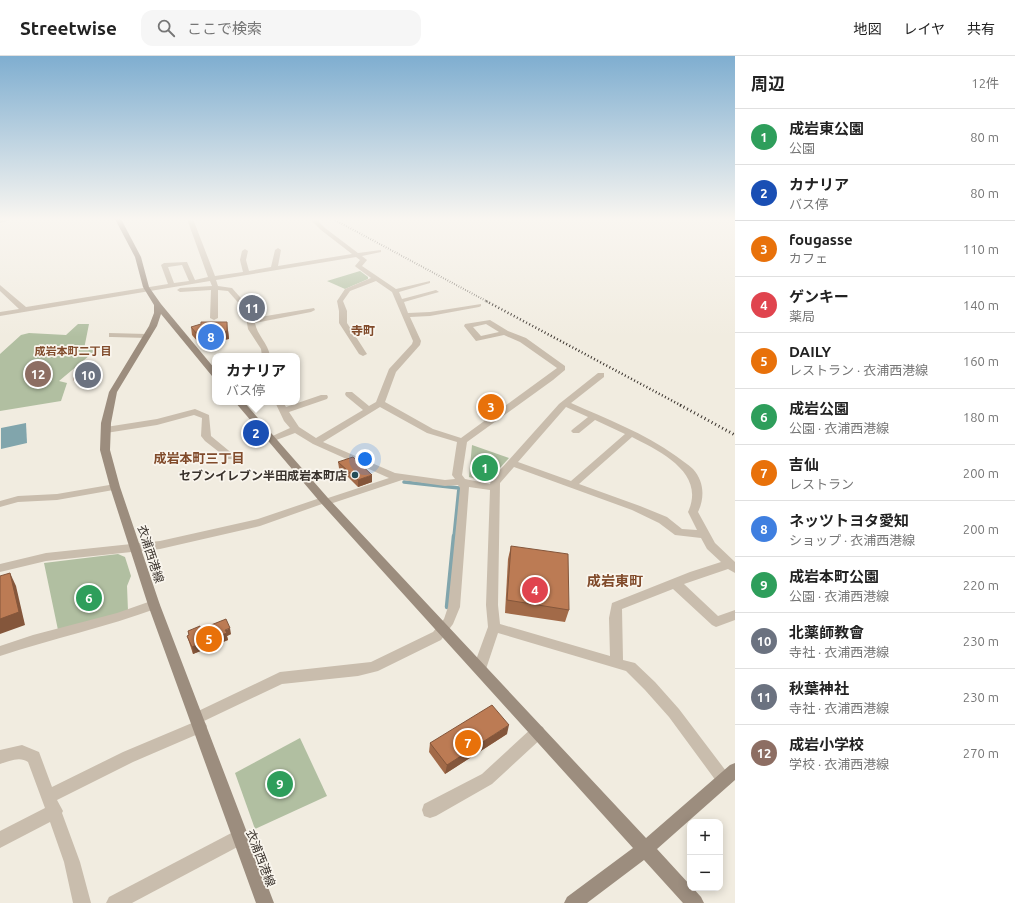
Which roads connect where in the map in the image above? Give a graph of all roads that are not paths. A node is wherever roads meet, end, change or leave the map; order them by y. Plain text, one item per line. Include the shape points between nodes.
1 (138, 259) edge
2 (205, 259) edge
3 (243, 259) edge
4 (276, 259) edge
5 (329, 259) edge
6 (362, 259) edge
7 (274, 268) junction
8 (247, 272) junction
9 (213, 278) junction
10 (375, 279) junction
11 (193, 282) junction
12 (428, 282) dead end
13 (172, 286) junction
14 (0, 287) edge
15 (215, 288) junction
16 (395, 290) junction
17 (149, 292) junction
18 (436, 292) dead end
19 (401, 301) junction
20 (158, 305) junction
21 (479, 305) dead end
22 (25, 310) junction
23 (311, 310) dead end
24 (0, 314) edge
25 (407, 315) junction
26 (214, 318) dead end
27 (170, 320) junction
28 (251, 321) junction
29 (155, 322) junction
30 (505, 333) dead end
31 (112, 335) dead end
32 (146, 336) junction
33 (266, 353) edge
34 (363, 354) dead end
35 (212, 370) edge
36 (601, 375) dead end
37 (349, 394) dead end
38 (324, 397) dead end
39 (300, 402) edge
40 (380, 403) junction
41 (566, 404) junction
42 (242, 405) edge
43 (281, 406) edge
44 (369, 410) junction
45 (594, 417) junction
46 (296, 429) junction
47 (106, 430) junction
48 (576, 431) dead end
49 (630, 434) junction
50 (271, 439) junction
51 (462, 441) junction
52 (316, 442) junction
53 (231, 457) dead end
54 (512, 463) junction
55 (399, 478) junction
56 (462, 482) junction
57 (572, 485) junction
58 (115, 487) junction
59 (495, 488) junction
60 (325, 501) junction
61 (0, 504) edge
62 (705, 535) junction
63 (135, 547) junction
64 (733, 566) edge
65 (0, 568) edge
66 (676, 584) junction
67 (154, 605) junction
68 (735, 615) edge
69 (494, 627) junction
70 (444, 629) junction
71 (0, 651) edge
72 (617, 663) junction
73 (480, 668) junction
74 (198, 722) junction
75 (538, 732) junction
76 (0, 757) edge
77 (729, 775) edge
78 (50, 796) junction
79 (430, 810) dead end
80 (55, 811) junction
81 (239, 837) junction
82 (0, 840) edge
83 (645, 849) junction
84 (82, 903) edge
85 (115, 903) edge
86 (265, 903) edge
87 (573, 903) edge
88 (695, 903) edge

1 - 17 main road
2 - 9 street
3 - 8 street
4 - 7 street
5 - 7 street
6 - 10 street via 364,260 358,266
7 - 8 street
8 - 9 street
9 - 11 street
9 - 15 street
10 - 16 street
10 - 34 street via 347,290 340,302 343,323
11 - 13 street
11 - 13 street via 185,263 164,265
12 - 16 street
13 - 17 street
14 - 22 street
15 - 17 street
15 - 26 street
15 - 28 street via 230,289 244,304
16 - 19 street
17 - 20 main road
17 - 22 street
18 - 19 street
19 - 25 street
20 - 27 main road
20 - 29 main road, 衣浦西港線
21 - 25 street via 430,314
22 - 24 street
23 - 28 street
25 - 40 street via 417,341 416,345 392,371
27 - 29 main road via 164,318
27 - 35 main road
28 - 33 street via 252,329
29 - 32 main road, 衣浦西港線
30 - 51 street via 523,340 562,368 526,397 477,427
31 - 32 street
32 - 47 main road, 衣浦西港線 via 113,392
36 - 41 street
37 - 44 street
38 - 39 street
40 - 44 street
40 - 51 street via 430,431
41 - 45 street
41 - 54 street
42 - 50 main road
43 - 46 street via 288,421
44 - 52 street
45 - 48 street
45 - 49 street
46 - 50 street
46 - 52 street
47 - 53 street via 157,422 195,412 206,417 208,439
47 - 58 main road, 衣浦西港線 via 105,450
49 - 57 street
49 - 62 street via 664,452 690,472 698,490 697,504 693,512
50 - 60 main road
51 - 56 street via 457,475
52 - 55 street
54 - 57 street
54 - 59 street via 499,476
55 - 56 street via 445,483
55 - 60 street
56 - 59 street
56 - 70 street via 465,488 454,607
57 - 62 street via 636,508 663,520 679,532
58 - 61 street via 57,497 18,499
58 - 63 main road, 衣浦西港線
59 - 69 street via 492,605
60 - 63 street via 260,522 160,545
60 - 70 main road
62 - 64 street via 711,546
63 - 65 street via 46,557
63 - 67 main road, 衣浦西港線
64 - 66 street via 694,575
66 - 68 street via 716,622
66 - 72 street via 616,606
67 - 71 street via 118,618
67 - 74 main road, 衣浦西港線
69 - 72 street
69 - 73 street
70 - 73 main road
70 - 74 street via 437,636 373,667 280,678
72 - 77 street via 630,667 650,686
73 - 75 main road
74 - 78 street
74 - 81 main road, 衣浦西港線
75 - 79 street via 487,779
75 - 83 main road
76 - 78 street via 29,753 34,757
77 - 83 main road
78 - 80 street
80 - 82 street
80 - 84 street
81 - 85 street
81 - 86 main road, 衣浦西港線
83 - 87 main road
83 - 88 main road

